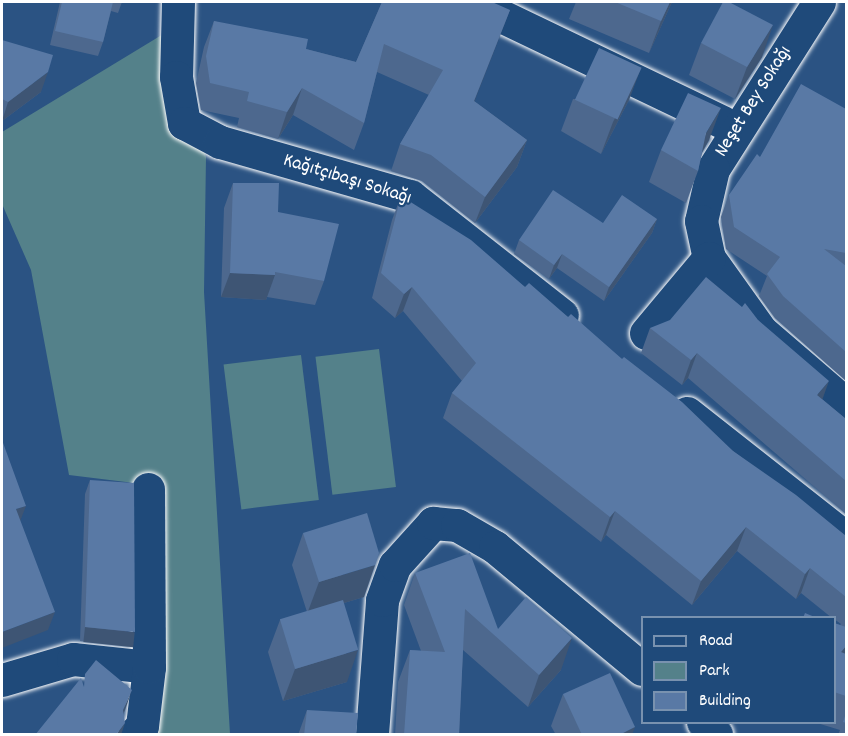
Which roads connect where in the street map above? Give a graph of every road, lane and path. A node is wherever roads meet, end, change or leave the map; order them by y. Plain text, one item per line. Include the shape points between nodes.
1 (178, 2) edge
2 (472, 2) edge
3 (819, 2) edge
4 (735, 128) junction
5 (710, 258) junction
6 (646, 333) dead end
7 (587, 334) edge
8 (661, 393) edge
9 (846, 404) edge
10 (148, 489) dead end
11 (846, 538) edge
12 (148, 667) junction
13 (641, 668) edge
14 (2, 680) edge
15 (704, 724) edge
16 (134, 735) edge
17 (372, 735) edge
18 (716, 735) edge

1 - 7 street, Kağıtçıbaşı Sokağı via 176,77 184,123 220,142 411,196
2 - 4 street
3 - 4 street, Neşet Bey Sokağı
4 - 5 street, Neşet Bey Sokağı via 713,169 700,221
5 - 6 street
5 - 9 street, Neşet Bey Sokağı via 761,331
8 - 11 street
10 - 12 street
12 - 14 street via 73,659
12 - 16 street via 142,726
13 - 17 street via 495,547 457,525 433,523 394,565 382,600
15 - 18 street

